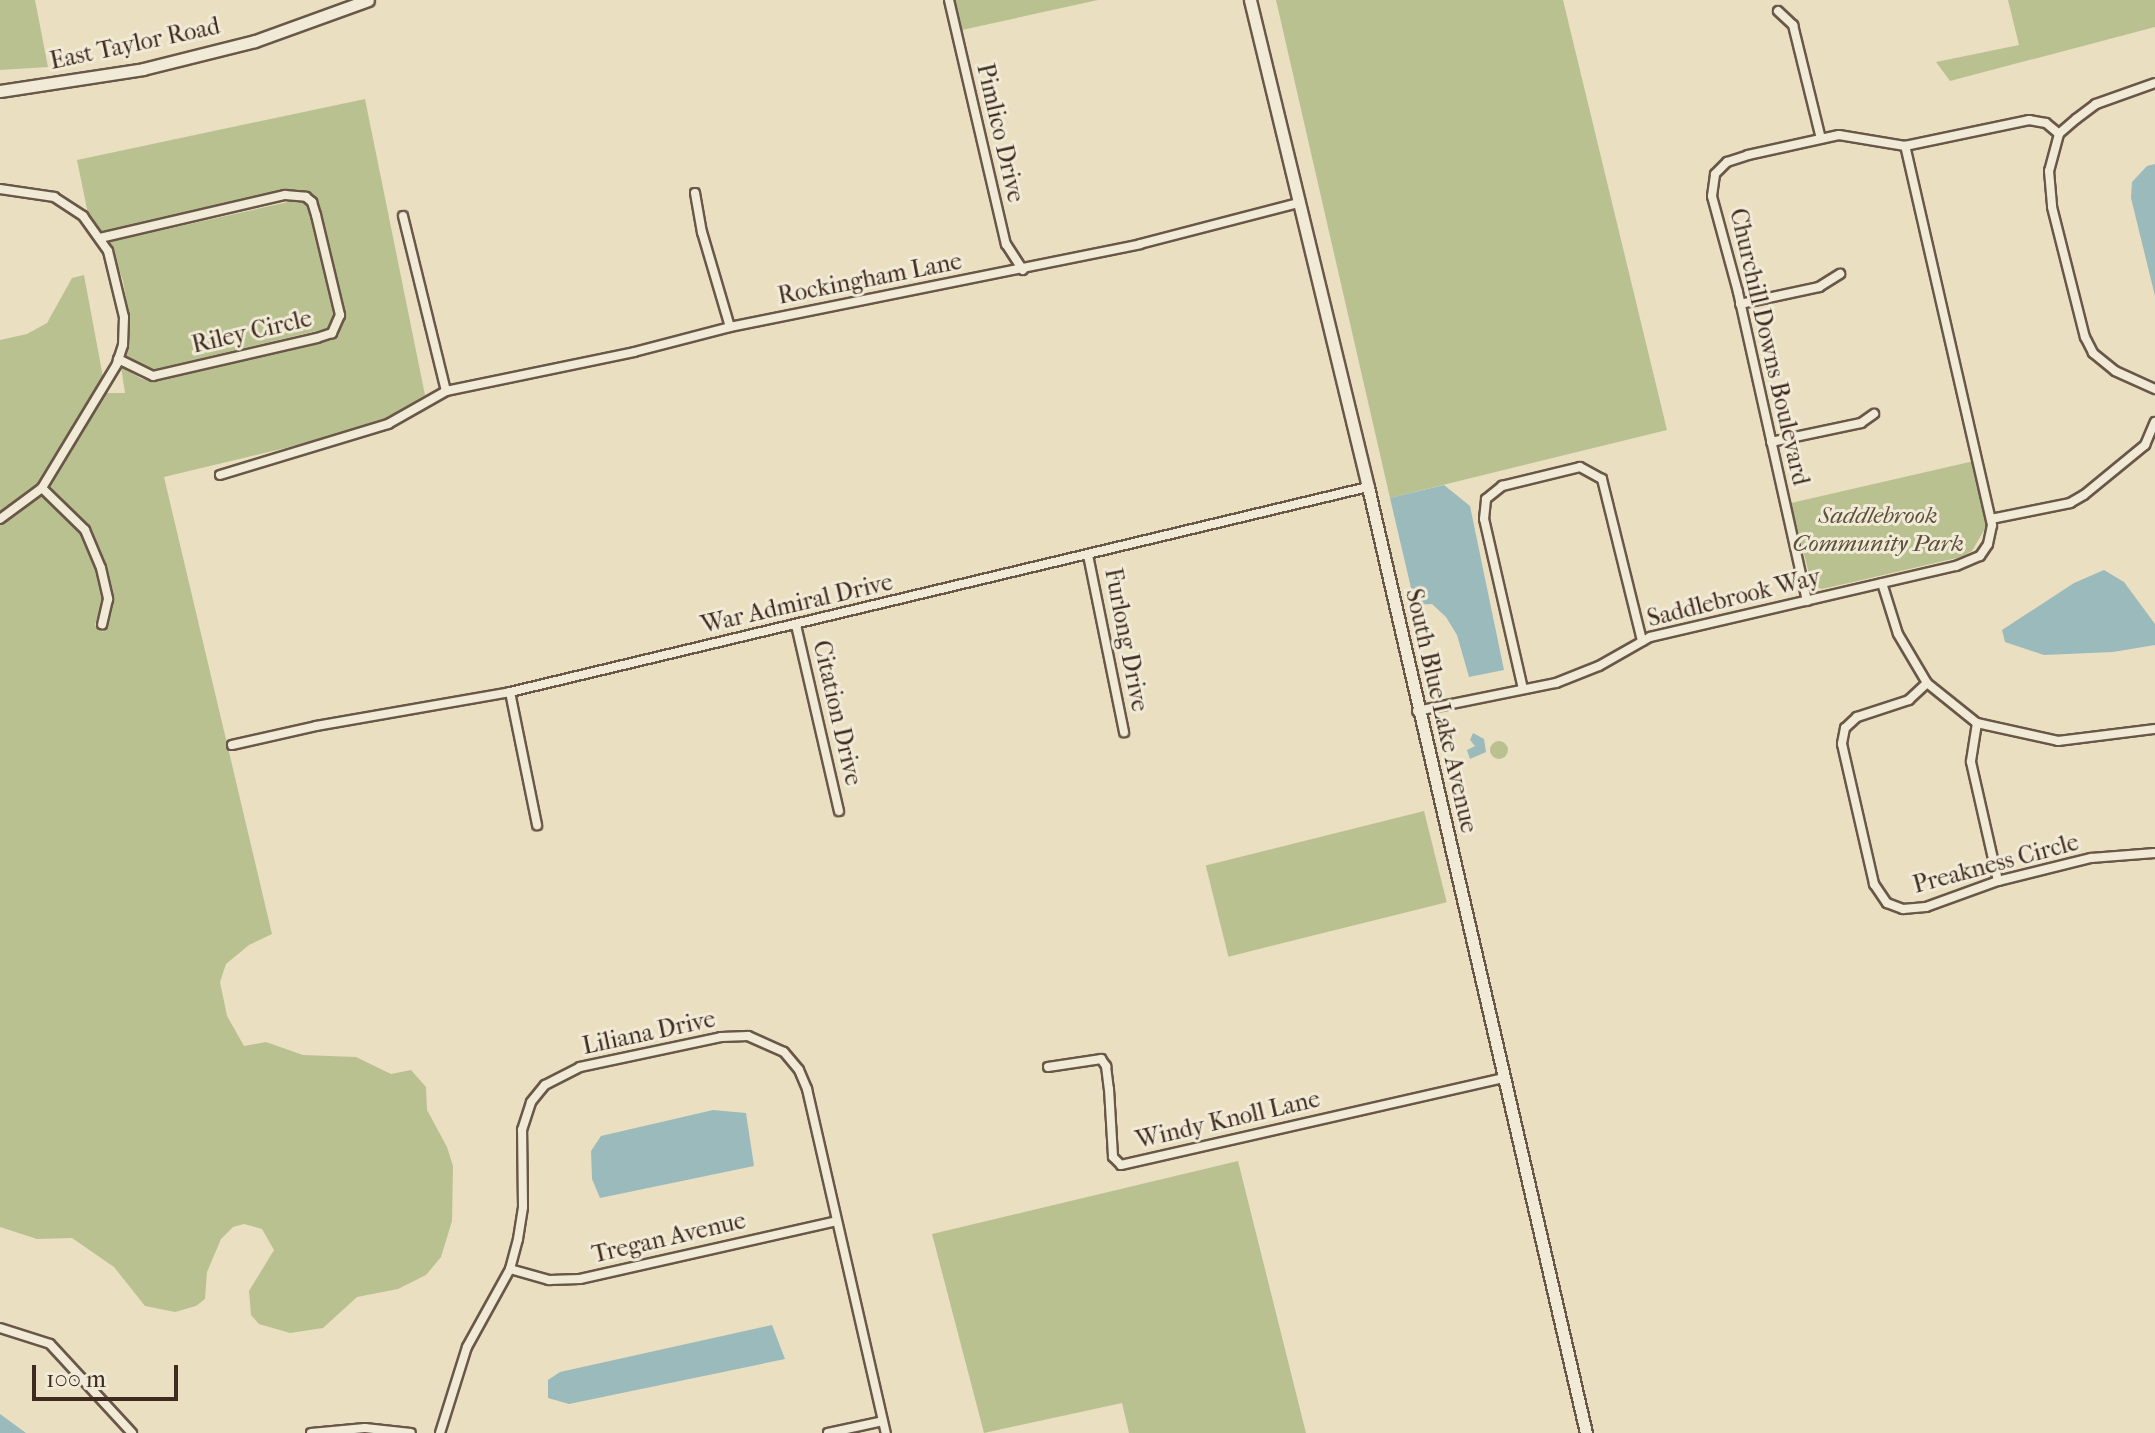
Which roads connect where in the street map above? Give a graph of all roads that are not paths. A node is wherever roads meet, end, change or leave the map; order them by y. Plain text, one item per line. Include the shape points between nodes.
1 (368, 0) edge
2 (949, 0) edge
3 (1250, 0) edge
4 (1778, 11) dead end
5 (2155, 83) edge
6 (0, 91) edge
7 (2059, 134) junction
8 (1821, 139) junction
9 (1905, 146) junction
10 (0, 189) edge
11 (695, 193) dead end
12 (1299, 203) junction
13 (403, 216) dead end
14 (100, 238) junction
15 (1023, 270) junction
16 (1840, 274) dead end
17 (1740, 304) junction
18 (730, 327) junction
19 (118, 359) junction
20 (2155, 389) edge
21 (446, 391) junction
22 (1874, 414) dead end
23 (2155, 422) edge
24 (1771, 442) junction
25 (220, 475) dead end
26 (1368, 487) junction
27 (42, 488) junction
28 (0, 519) edge
29 (1991, 519) junction
30 (1088, 555) junction
31 (1882, 583) junction
32 (1807, 601) junction
33 (102, 624) dead end
34 (796, 625) junction
35 (1642, 641) junction
36 (1927, 683) junction
37 (1523, 689) junction
38 (510, 692) junction
39 (1417, 711) junction
40 (1977, 723) junction
41 (2155, 729) edge
42 (1124, 732) dead end
43 (232, 745) dead end
44 (839, 811) dead end
45 (537, 825) dead end
46 (2155, 853) edge
47 (1998, 881) junction
48 (1048, 1067) dead end
49 (1505, 1078) junction
50 (837, 1221) junction
51 (510, 1269) junction
52 (0, 1328) edge
53 (883, 1421) junction
54 (132, 1433) edge
55 (311, 1433) edge
56 (411, 1433) edge
57 (440, 1433) edge
58 (828, 1433) edge
59 (886, 1433) edge
60 (1586, 1433) edge

1 - 6 main road, East Taylor Road via 255,41 143,69
2 - 15 street, Pimlico Drive via 1006,244
3 - 12 main road, South Blue Lake Avenue
4 - 8 street via 1793,25
5 - 7 street via 2096,104
7 - 9 street, Churchill Downs Boulevard via 2046,123 2029,120
7 - 20 street via 2049,171 2052,207 2085,337 2093,353 2115,371
8 - 9 street, Churchill Downs Boulevard via 1857,136
8 - 17 street, Churchill Downs Boulevard via 1748,155 1727,162 1715,174 1712,196
9 - 29 street
10 - 14 street via 54,197 83,216
11 - 18 street
12 - 15 street, Rockingham Lane
12 - 26 main road, South Blue Lake Avenue
13 - 21 street
14 - 19 street via 118,283 124,317
14 - 19 street, Riley Circle via 285,195 306,197 316,215 340,315 332,333 317,338 153,376
15 - 18 street, Rockingham Lane
16 - 17 street via 1819,287
17 - 24 street, Churchill Downs Boulevard
18 - 21 street, Rockingham Lane
19 - 27 street
21 - 25 street, Rockingham Lane via 388,424
22 - 24 street via 1861,423
23 - 29 street via 2145,445 2084,495 2070,503
24 - 32 street, Churchill Downs Boulevard
26 - 30 street, War Admiral Drive
26 - 39 main road, South Blue Lake Avenue
27 - 28 street
27 - 33 street via 85,530 108,599
29 - 31 street, Saddlebrook Way via 1988,544 1980,556
30 - 34 street, War Admiral Drive
30 - 42 street, Furlong Drive
31 - 32 street, Saddlebrook Way
31 - 36 street via 1898,634
32 - 35 street, Saddlebrook Way
34 - 38 street, War Admiral Drive
34 - 44 street, Citation Drive
35 - 37 street, Saddlebrook Way via 1599,666
35 - 37 street via 1602,479 1580,467 1502,486 1486,499 1484,519
36 - 40 street
36 - 47 street, Preakness Circle via 1909,700 1857,717 1845,728 1842,744 1874,884 1887,903 1903,909 1926,907
37 - 39 street, Saddlebrook Way
38 - 43 street, War Admiral Drive
38 - 45 street
39 - 49 main road, South Blue Lake Avenue
40 - 41 street via 2058,741
40 - 47 street via 1971,762
46 - 47 street, Preakness Circle via 2091,858
48 - 49 street, Windy Knoll Lane via 1101,1059 1109,1089 1113,1157 1121,1165
49 - 60 main road, South Blue Lake Avenue
50 - 51 street, Tregan Avenue via 580,1279 549,1280
50 - 51 street, Liliana Drive via 799,1070 772,1044 748,1036 721,1037 580,1067 545,1085 531,1102 522,1130 523,1207
50 - 53 street, Liliana Drive
51 - 57 street, Liliana Drive via 467,1347
52 - 54 street via 50,1344
53 - 58 street
53 - 59 street, Liliana Drive
55 - 56 street via 365,1428

